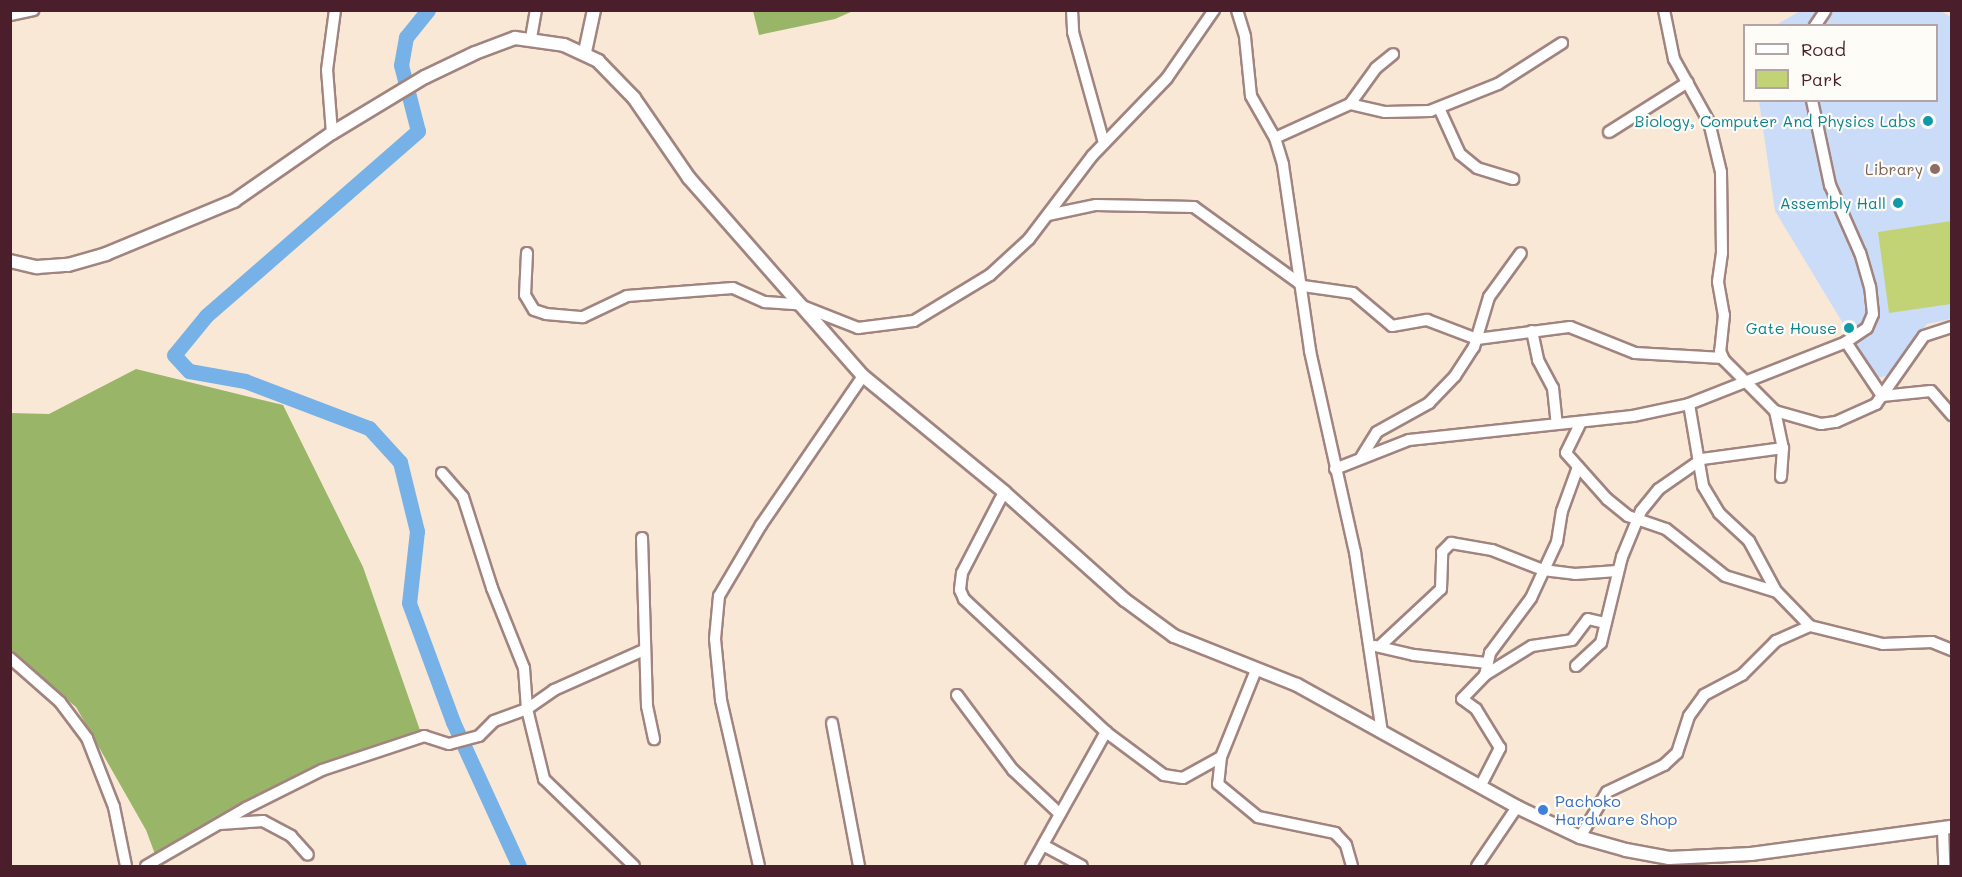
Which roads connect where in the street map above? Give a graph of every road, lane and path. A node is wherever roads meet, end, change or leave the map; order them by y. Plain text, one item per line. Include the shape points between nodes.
1 (33, 10) edge
2 (335, 10) edge
3 (536, 10) edge
4 (594, 10) edge
5 (1072, 10) edge
6 (1214, 10) edge
7 (1237, 10) edge
8 (1664, 10) edge
9 (1825, 11) edge
10 (10, 15) edge
11 (1816, 24) edge
12 (531, 38) junction
13 (1562, 43) dead end
14 (585, 52) junction
15 (1394, 54) dead end
16 (1688, 82) junction
17 (1812, 102) edge
18 (1350, 104) junction
19 (1439, 108) junction
20 (1609, 132) dead end
21 (332, 133) junction
22 (1275, 138) junction
23 (1104, 142) junction
24 (1513, 180) dead end
25 (1048, 215) junction
26 (527, 253) dead end
27 (1521, 253) dead end
28 (10, 261) edge
29 (1303, 286) junction
30 (797, 304) junction
31 (1952, 327) edge
32 (1532, 331) junction
33 (1477, 339) junction
34 (1846, 342) junction
35 (1723, 358) junction
36 (863, 376) junction
37 (1747, 381) junction
38 (1882, 396) junction
39 (1689, 404) junction
40 (1775, 411) junction
41 (1952, 415) edge
42 (1581, 422) junction
43 (1557, 424) junction
44 (1783, 448) junction
45 (1362, 456) junction
46 (1696, 461) junction
47 (1578, 467) junction
48 (1335, 469) junction
49 (442, 473) dead end
50 (1781, 477) dead end
51 (1004, 492) junction
52 (1638, 520) junction
53 (642, 538) dead end
54 (1543, 570) junction
55 (1617, 571) junction
56 (1777, 592) junction
57 (1606, 624) junction
58 (1810, 626) junction
59 (1376, 646) junction
60 (644, 650) junction
61 (1952, 650) edge
62 (10, 658) edge
63 (1486, 663) junction
64 (1576, 666) dead end
65 (1256, 670) junction
66 (1485, 675) junction
67 (957, 695) dead end
68 (527, 709) junction
69 (832, 723) dead end
70 (1106, 732) junction
71 (1382, 733) junction
72 (654, 739) dead end
73 (1221, 757) junction
74 (1481, 785) junction
75 (1517, 807) junction
76 (1060, 813) junction
77 (217, 824) junction
78 (1947, 828) edge
79 (1580, 837) junction
80 (1043, 845) junction
81 (308, 855) dead end
82 (1687, 863) edge
83 (126, 867) edge
84 (146, 867) edge
85 (634, 867) edge
86 (759, 867) edge
87 (859, 867) edge
88 (1031, 867) edge
89 (1082, 867) edge
90 (1352, 867) edge
91 (1478, 867) edge
92 (1944, 867) edge

1 - 10 street
2 - 21 street via 327,70
3 - 12 street
4 - 14 street
5 - 23 street via 1073,32
6 - 23 street via 1167,78
7 - 22 street via 1245,37 1251,96
8 - 16 street via 1674,59
9 - 11 street
12 - 14 street
12 - 21 street via 495,45 426,77
13 - 19 street via 1506,80
14 - 30 street via 634,99 689,178
15 - 18 street via 1376,68
16 - 20 street
16 - 35 street via 1709,122 1721,172 1722,253 1718,282 1724,315 1720,351
17 - 34 street via 1830,185 1860,254 1873,301 1870,324
18 - 19 street via 1385,112
18 - 22 street
19 - 24 street via 1460,154 1483,170
21 - 28 street via 234,201 106,254 68,265 37,267
22 - 29 street
23 - 25 street
25 - 29 street via 1096,205 1194,207
25 - 30 street via 990,275 914,321 858,328
26 - 30 street via 525,295 534,310 546,314 583,317 627,296 733,288 765,302
27 - 33 street via 1490,297
29 - 33 street via 1353,293 1392,326 1427,320
29 - 48 street via 1310,351
30 - 36 street
31 - 38 street via 1924,336
32 - 33 street
32 - 35 street via 1570,327 1635,353
32 - 43 street via 1538,360 1553,388
33 - 45 street via 1455,376 1436,396 1388,422 1371,438
34 - 37 street
34 - 38 street
35 - 37 street
36 - 51 street
36 - 86 street via 760,525 719,596 715,639 721,700
37 - 39 street
37 - 40 street
38 - 40 street via 1867,409 1836,422 1821,424
38 - 41 street via 1931,391
39 - 42 street
39 - 46 street
40 - 44 street
42 - 43 street
42 - 47 street via 1566,449
43 - 45 street via 1409,440
44 - 46 street
44 - 50 street
45 - 48 street
46 - 52 street via 1659,489
46 - 56 street via 1703,486 1719,513 1749,541
47 - 52 street via 1614,506
47 - 54 street via 1562,511 1558,537
48 - 59 street
49 - 68 street via 463,497 492,588 524,668
51 - 65 street via 1151,621 1194,647
51 - 70 street via 965,566 960,590 992,626
52 - 55 street
52 - 56 street via 1666,529 1725,576
53 - 60 street
54 - 55 street via 1575,574
54 - 59 street via 1492,550 1447,545 1442,552 1441,589
54 - 63 street via 1531,598
55 - 57 street via 1615,598
56 - 58 street
57 - 64 street via 1597,649
57 - 66 street via 1590,618 1572,640 1532,646
58 - 61 street via 1883,644 1917,641
58 - 79 street via 1776,641 1742,675 1704,695 1687,719 1677,753 1664,765 1607,792
59 - 63 street via 1414,656
59 - 71 street
60 - 68 street via 554,690
60 - 72 street via 647,706
62 - 83 street via 60,702 87,738 114,807
63 - 66 street
65 - 71 street via 1297,685
65 - 73 street
66 - 74 street via 1462,699 1476,709 1500,747
67 - 76 street via 1013,770
68 - 77 street via 494,721 479,736 456,743 424,736 342,762
68 - 85 street via 546,783 599,829
69 - 87 street
70 - 73 street via 1170,778 1183,778
70 - 76 street
71 - 74 street
73 - 90 street via 1218,784 1227,795 1258,817 1335,833 1346,845
74 - 75 street
75 - 79 street
75 - 91 street
76 - 80 street
77 - 81 street via 263,822 291,836
77 - 84 street
78 - 82 street
78 - 92 street
79 - 82 street
80 - 88 street
80 - 89 street

